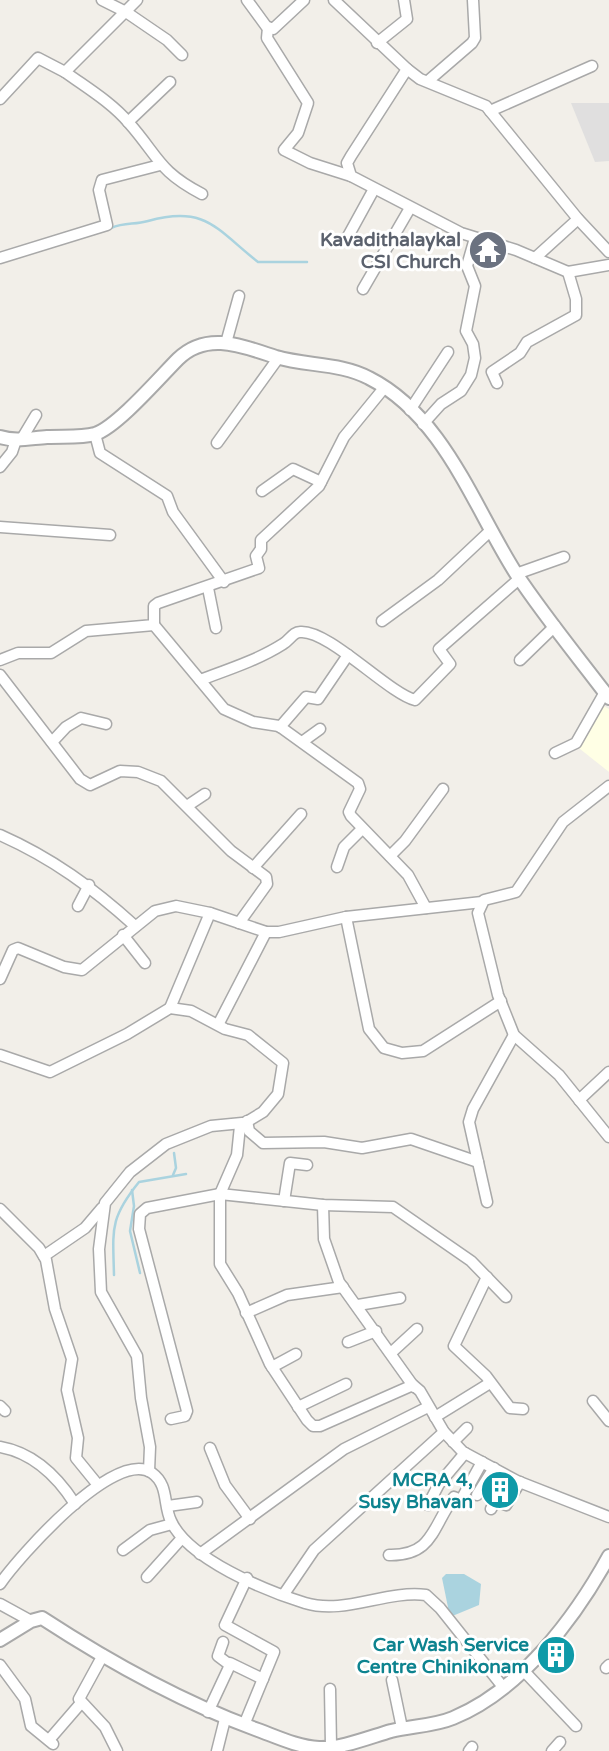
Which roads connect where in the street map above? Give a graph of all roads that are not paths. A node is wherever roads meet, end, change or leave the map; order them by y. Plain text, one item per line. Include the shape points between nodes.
1 (102, 0) edge
2 (137, 0) edge
3 (247, 0) edge
4 (304, 0) edge
5 (334, 0) edge
6 (404, 0) edge
7 (473, 0) edge
8 (126, 12) junction
9 (268, 28) junction
10 (377, 43) junction
11 (182, 55) dead end
12 (592, 66) dead end
13 (407, 69) junction
14 (65, 72) junction
15 (428, 81) junction
16 (170, 82) dead end
17 (0, 99) edge
18 (490, 111) junction
19 (128, 122) junction
20 (160, 165) junction
21 (351, 176) junction
22 (374, 189) junction
23 (202, 194) dead end
24 (410, 208) junction
25 (578, 219) junction
26 (475, 238) junction
27 (346, 240) dead end
28 (609, 252) edge
29 (0, 258) edge
30 (535, 258) junction
31 (609, 265) edge
32 (568, 272) junction
33 (363, 289) dead end
34 (239, 296) dead end
35 (226, 343) junction
36 (449, 352) dead end
37 (279, 358) junction
38 (497, 383) dead end
39 (384, 388) junction
40 (410, 410) junction
41 (36, 415) dead end
42 (424, 424) junction
43 (96, 434) junction
44 (0, 437) edge
45 (19, 440) junction
46 (218, 443) dead end
47 (0, 467) edge
48 (321, 482) junction
49 (262, 491) dead end
50 (0, 527) edge
51 (489, 532) junction
52 (110, 535) dead end
53 (564, 557) dead end
54 (518, 576) junction
55 (224, 582) junction
56 (208, 588) junction
57 (382, 621) dead end
58 (154, 625) junction
59 (555, 626) junction
60 (216, 628) dead end
61 (348, 655) junction
62 (0, 660) edge
63 (520, 660) dead end
64 (0, 675) edge
65 (200, 680) junction
66 (607, 695) edge
67 (106, 724) dead end
68 (280, 727) junction
69 (320, 729) dead end
70 (52, 742) junction
71 (302, 742) junction
72 (555, 753) dead end
73 (609, 786) edge
74 (443, 789) dead end
75 (205, 794) dead end
76 (187, 806) junction
77 (301, 814) dead end
78 (362, 829) junction
79 (0, 835) edge
80 (390, 856) junction
81 (338, 867) dead end
82 (253, 868) junction
83 (89, 885) junction
84 (482, 902) junction
85 (78, 906) dead end
86 (426, 908) junction
87 (210, 913) junction
88 (346, 917) junction
89 (239, 923) junction
90 (135, 926) junction
91 (266, 932) junction
92 (123, 935) junction
93 (145, 963) dead end
94 (0, 979) edge
95 (501, 1001) junction
96 (170, 1007) junction
97 (219, 1023) junction
98 (514, 1035) junction
99 (0, 1055) edge
100 (609, 1072) edge
101 (579, 1100) junction
102 (244, 1122) junction
103 (609, 1137) edge
104 (478, 1162) junction
105 (307, 1165) dead end
106 (220, 1194) junction
107 (284, 1201) junction
108 (486, 1202) dead end
109 (105, 1203) junction
110 (323, 1205) junction
111 (0, 1209) edge
112 (44, 1256) junction
113 (486, 1277) junction
114 (343, 1287) junction
115 (506, 1297) dead end
116 (400, 1298) dead end
117 (358, 1305) junction
118 (246, 1313) junction
119 (417, 1329) dead end
120 (376, 1331) junction
121 (348, 1342) dead end
122 (392, 1352) junction
123 (296, 1354) dead end
124 (272, 1367) junction
125 (490, 1383) junction
126 (346, 1384) dead end
127 (414, 1387) junction
128 (593, 1401) dead end
129 (298, 1407) junction
130 (428, 1407) junction
131 (523, 1409) dead end
132 (435, 1417) junction
133 (171, 1419) dead end
134 (609, 1421) edge
135 (467, 1428) dead end
136 (444, 1432) junction
137 (453, 1441) junction
138 (0, 1447) edge
139 (210, 1448) dead end
140 (465, 1453) junction
141 (482, 1462) junction
142 (494, 1468) junction
143 (149, 1471) junction
144 (520, 1482) junction
145 (98, 1485) junction
146 (477, 1495) dead end
147 (197, 1502) dead end
148 (75, 1504) junction
149 (428, 1505) dead end
150 (167, 1506) junction
151 (491, 1509) dead end
152 (609, 1517) edge
153 (250, 1519) junction
154 (172, 1524) junction
155 (182, 1538) junction
156 (123, 1550) dead end
157 (200, 1555) junction
158 (389, 1555) dead end
159 (609, 1556) edge
160 (147, 1577) dead end
161 (247, 1578) junction
162 (0, 1584) edge
163 (284, 1594) junction
164 (0, 1604) edge
165 (31, 1621) junction
166 (0, 1640) edge
167 (223, 1642) dead end
168 (103, 1655) junction
169 (230, 1663) junction
170 (0, 1667) edge
171 (522, 1669) junction
172 (263, 1679) junction
173 (391, 1680) dead end
174 (503, 1688) junction
175 (330, 1689) dead end
176 (81, 1703) junction
177 (208, 1712) junction
178 (225, 1720) junction
179 (244, 1725) junction
180 (576, 1726) dead end
181 (402, 1728) junction
182 (560, 1742) dead end
183 (325, 1748) edge
184 (117, 1751) edge
185 (217, 1751) edge
186 (552, 1751) edge

1 - 8 street
2 - 8 street
3 - 9 street
4 - 9 street via 276,29
5 - 10 street
6 - 10 street via 407,19
7 - 15 street via 475,38
8 - 11 street
8 - 14 street
9 - 21 street via 267,38 308,103 298,133 284,150
10 - 13 street
12 - 18 street
13 - 15 street
13 - 21 street via 347,163
14 - 17 street via 38,58
14 - 19 street
15 - 18 street via 475,99
16 - 19 street
18 - 25 street
19 - 20 street
20 - 23 street
20 - 29 street via 102,180 99,190 107,225
21 - 22 street
22 - 24 street
22 - 27 street
24 - 26 street
24 - 33 street
25 - 28 street
25 - 30 street
26 - 30 street
26 - 42 street via 467,266 475,286 466,331 474,351 471,375 461,391 441,404
30 - 32 street
31 - 32 street
32 - 38 street via 576,315 503,361 492,372
34 - 35 street
35 - 37 street
35 - 43 street via 204,342 186,352
36 - 40 street
37 - 39 street via 354,371
37 - 46 street
39 - 40 street
39 - 48 street via 344,437
40 - 42 street
41 - 45 street
42 - 51 street via 445,449
43 - 45 street
43 - 55 street via 100,453 167,496 173,512
44 - 45 street
45 - 47 street
48 - 49 street via 293,469
48 - 55 street via 261,540 256,554 259,568
50 - 52 street
51 - 54 street
51 - 57 street via 438,580
53 - 54 street
54 - 59 street
54 - 61 street via 439,649 450,664 415,700
55 - 56 street
56 - 58 street via 155,605
56 - 60 street
58 - 62 street via 86,631 51,653 18,653
58 - 65 street
59 - 63 street
59 - 66 street
61 - 65 street via 299,632 283,644
61 - 68 street via 318,699 306,696
64 - 70 street
65 - 68 street via 217,704 229,712
66 - 72 street via 576,743
67 - 70 street via 81,718
68 - 71 street
69 - 71 street
70 - 76 street via 80,779 90,785 120,771 138,772 161,781
71 - 78 street via 358,783 360,789 349,812
73 - 84 street via 562,822 516,892
74 - 80 street
75 - 76 street
76 - 82 street
77 - 82 street
78 - 80 street
78 - 81 street via 344,847
79 - 83 street via 39,852
80 - 86 street via 419,890
82 - 89 street via 268,882
83 - 85 street
83 - 90 street
84 - 86 street
84 - 95 street via 478,913
86 - 88 street
87 - 89 street
87 - 90 street via 176,906 155,911
87 - 96 street
88 - 91 street
88 - 95 street via 369,1029 384,1048 402,1053 423,1051
89 - 91 street
90 - 92 street
91 - 97 street
92 - 93 street
92 - 94 street via 82,970 18,948
95 - 98 street
96 - 97 street
96 - 99 street via 50,1072
97 - 102 street via 260,1042 283,1063 278,1094 263,1112
98 - 101 street via 559,1075
98 - 104 street via 471,1114
100 - 101 street
101 - 103 street
102 - 104 street via 263,1143 324,1142 362,1148 411,1139
102 - 106 street via 237,1155
102 - 109 street via 211,1126 166,1144 131,1172
104 - 108 street
105 - 107 street via 290,1163
106 - 107 street
106 - 118 street via 220,1264
106 - 133 street via 159,1204 140,1214 139,1229 186,1404 185,1416
107 - 110 street
109 - 112 street via 85,1228
109 - 143 street via 99,1249 101,1292 137,1356
110 - 113 street via 393,1207 471,1261
110 - 114 street via 324,1239
111 - 112 street
112 - 145 street via 55,1309 71,1351 66,1390 78,1438 76,1458
113 - 115 street
113 - 125 street via 454,1346
114 - 117 street
114 - 118 street via 287,1295
116 - 117 street
117 - 120 street
118 - 124 street
119 - 122 street
120 - 121 street
120 - 122 street
122 - 127 street
123 - 124 street
124 - 129 street
125 - 131 street via 510,1408
125 - 132 street
126 - 129 street
127 - 129 street via 317,1427
127 - 130 street
128 - 134 street
130 - 132 street
130 - 153 street via 344,1449
132 - 136 street
135 - 137 street
136 - 137 street
136 - 163 street via 314,1550
137 - 140 street
138 - 148 street via 42,1465
139 - 153 street via 225,1485
140 - 141 street
140 - 149 street
141 - 142 street
141 - 158 street via 461,1500 454,1497 447,1506 427,1543 417,1552
142 - 144 street
142 - 146 street
143 - 145 street via 117,1475
143 - 150 street via 164,1490
144 - 151 street via 506,1505 495,1501
144 - 152 street
145 - 148 street
147 - 150 street
148 - 162 street via 18,1558
150 - 154 street
153 - 157 street
154 - 155 street
154 - 156 street via 150,1530
155 - 157 street
155 - 160 street
157 - 161 street
159 - 171 street via 590,1590
161 - 163 street
161 - 172 street via 225,1625 274,1652
163 - 174 street via 326,1607 426,1595
164 - 165 street
165 - 166 street
165 - 168 street via 42,1618
167 - 169 street via 218,1656
168 - 176 street via 80,1694
168 - 177 street
169 - 172 street
169 - 177 street
170 - 176 street via 24,1699 31,1726 51,1742
171 - 174 street
171 - 180 street
172 - 179 street
173 - 181 street
174 - 181 street via 452,1719
175 - 183 street
176 - 184 street via 105,1727
177 - 178 street
178 - 179 street
178 - 185 street
179 - 183 street via 293,1743
181 - 183 street
182 - 186 street

